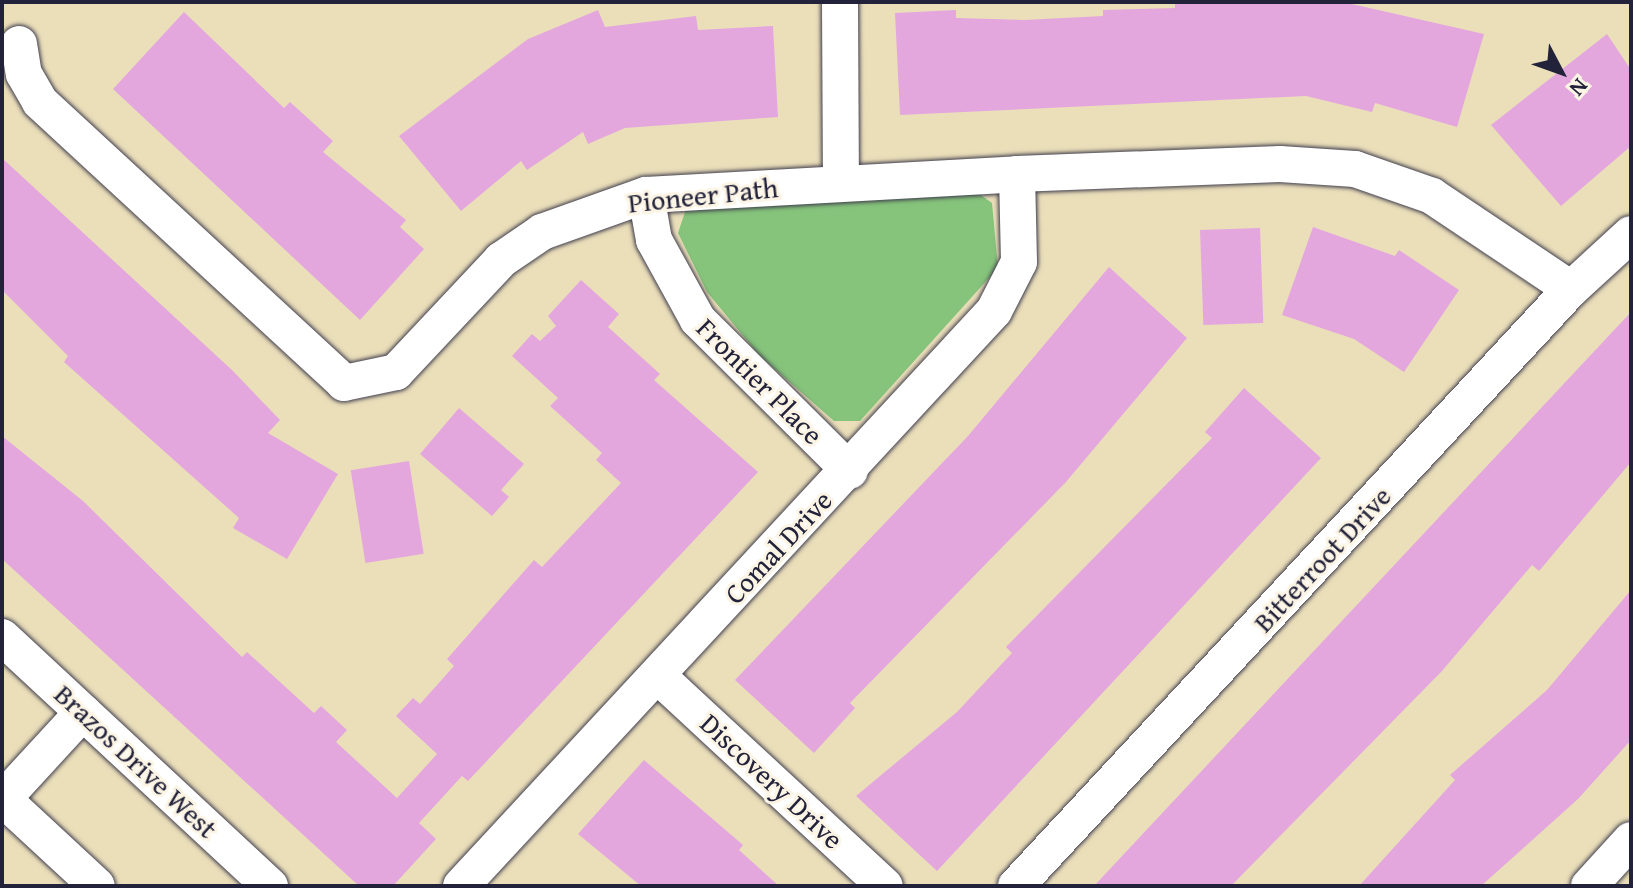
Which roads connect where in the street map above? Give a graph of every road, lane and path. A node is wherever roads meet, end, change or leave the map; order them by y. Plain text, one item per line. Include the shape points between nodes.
1 (840, 2) edge
2 (19, 44) dead end
3 (1017, 174) junction
4 (841, 182) junction
5 (646, 195) junction
6 (1631, 234) edge
7 (1571, 289) junction
8 (850, 471) junction
9 (2, 637) edge
10 (658, 676) junction
11 (83, 712) junction
12 (2, 799) edge
13 (1631, 840) edge
14 (97, 886) edge
15 (270, 886) edge
16 (461, 886) edge
17 (885, 886) edge
18 (1016, 886) edge
19 (1589, 886) edge

1 - 4 street
2 - 5 street, Pioneer Path via 24,74 40,102 344,383 396,372 501,260 542,232
3 - 4 street, Pioneer Path
3 - 7 street, Pioneer Path via 1280,164 1355,169 1432,196
3 - 8 street, Comal Drive via 1019,262 1012,286
4 - 5 street, Pioneer Path
5 - 8 street, Frontier Place via 654,240 698,320
6 - 7 street, Bitterroot Drive
7 - 18 street, Bitterroot Drive
8 - 10 street, Comal Drive
9 - 11 street, Brazos Drive West
10 - 16 street, Comal Drive
10 - 17 street, Discovery Drive
11 - 12 street
11 - 15 street, Brazos Drive West
12 - 14 street
13 - 19 street

